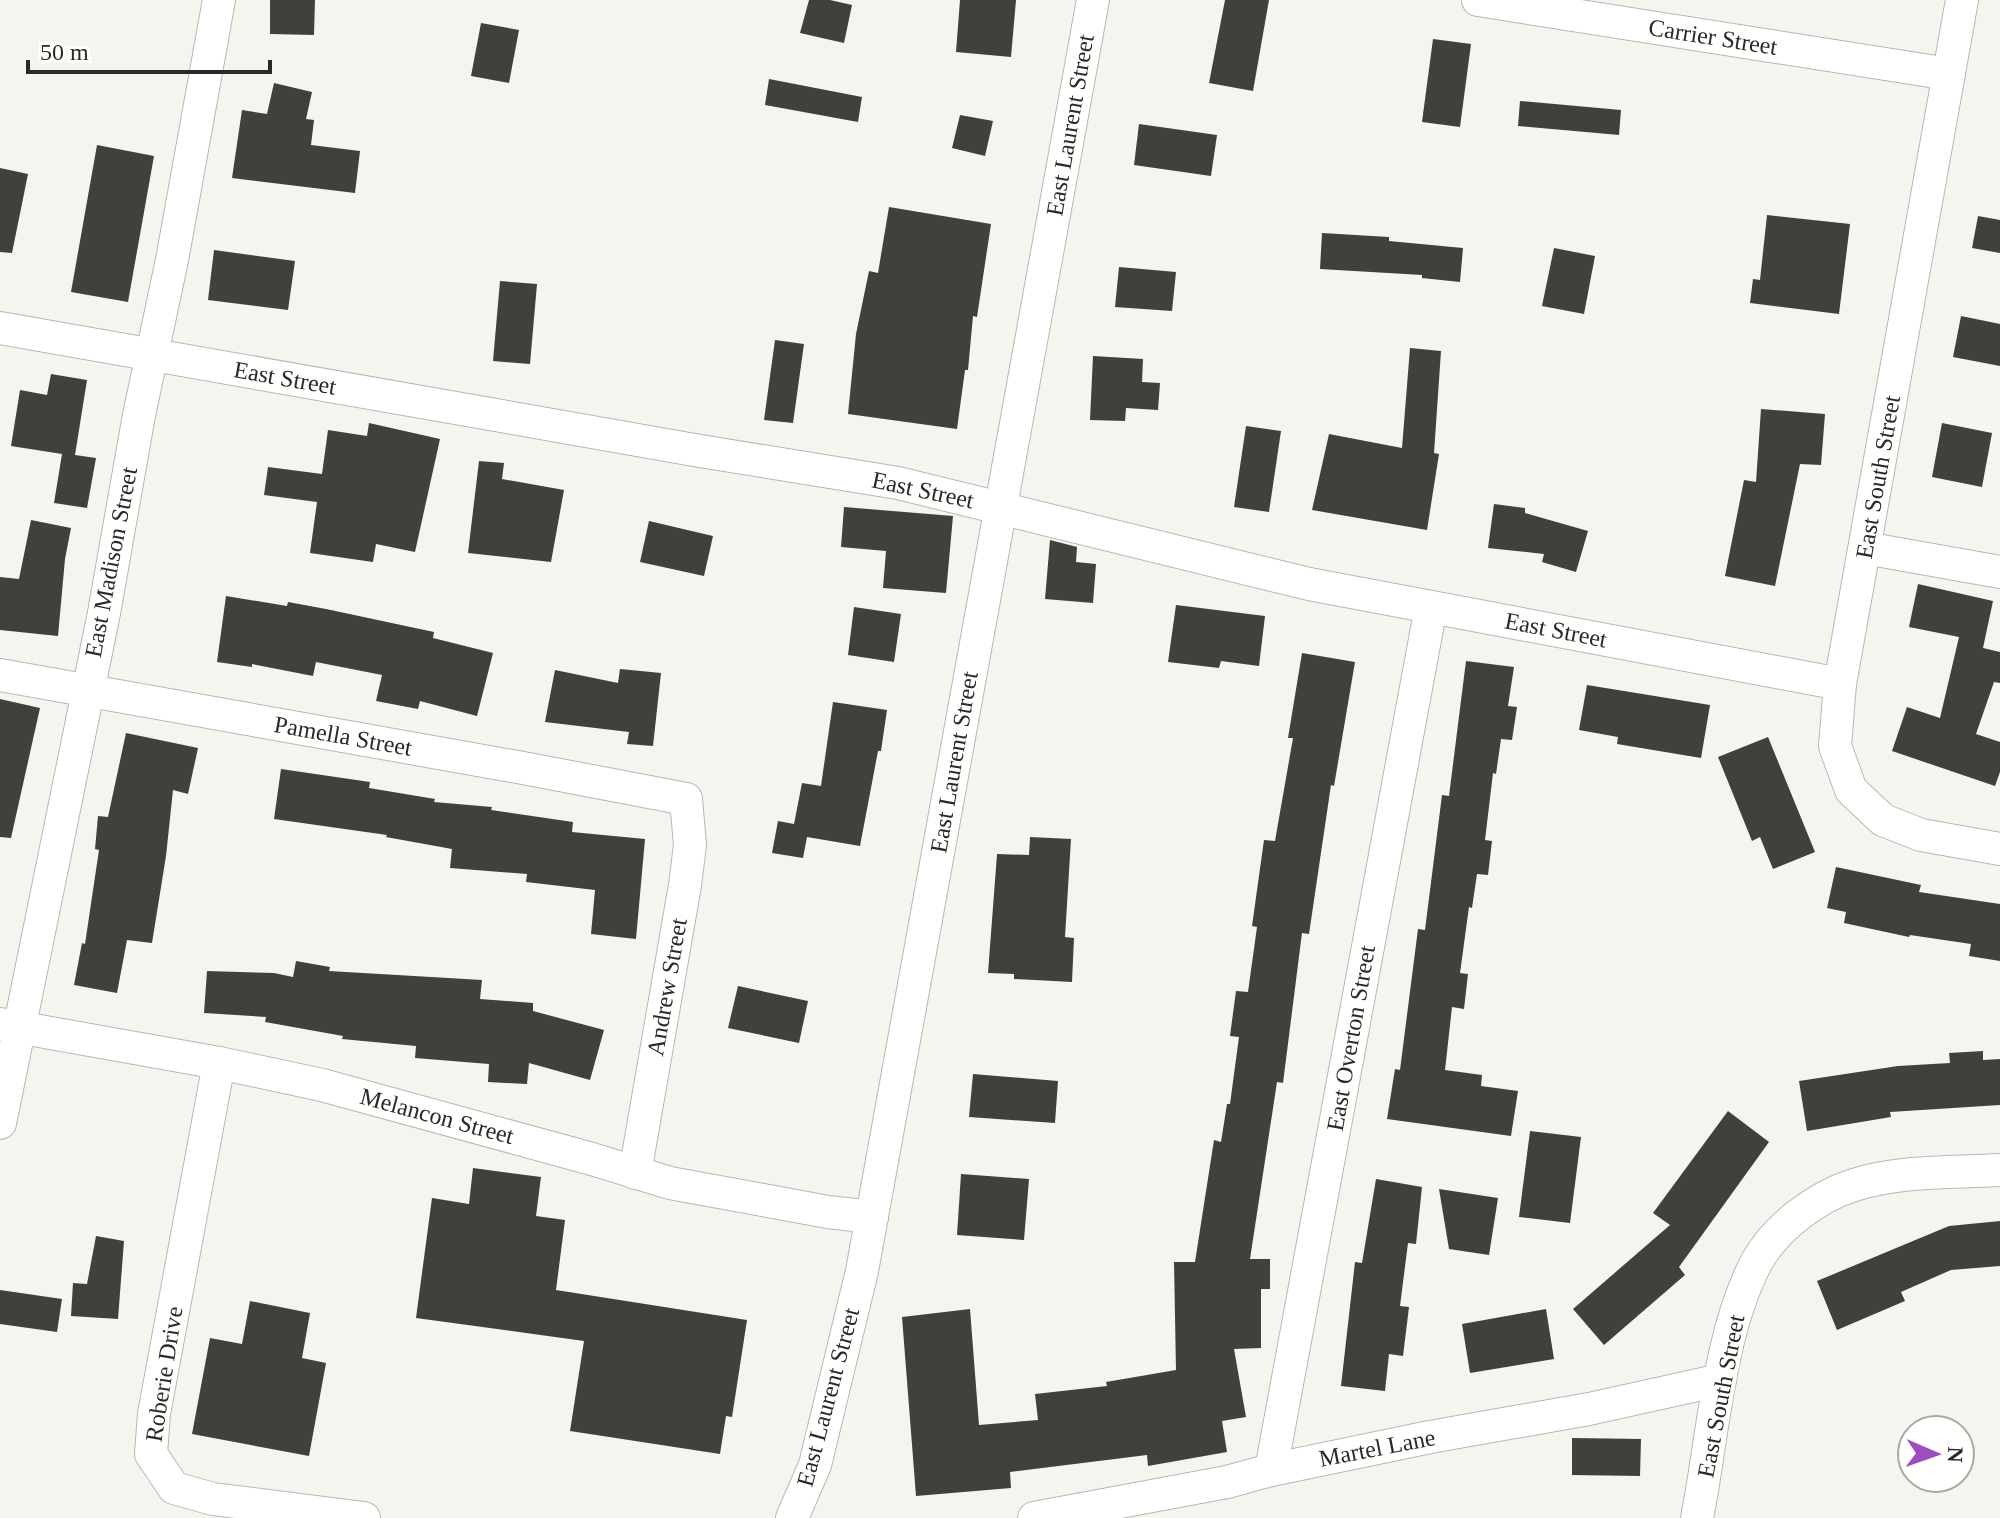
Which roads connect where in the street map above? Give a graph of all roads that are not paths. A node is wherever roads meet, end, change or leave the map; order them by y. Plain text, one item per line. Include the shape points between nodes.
1 (219, 0) edge
2 (1093, 0) edge
3 (1478, 0) edge
4 (1962, 0) edge
5 (1949, 74) junction
6 (0, 328) edge
7 (152, 354) junction
8 (1000, 508) junction
9 (1865, 548) junction
10 (2000, 572) edge
11 (1431, 607) junction
12 (0, 675) edge
13 (1840, 684) junction
14 (86, 691) junction
15 (686, 799) joint
16 (2000, 849) edge
17 (10, 1026) edge
18 (219, 1063) junction
19 (0, 1123) edge
20 (2000, 1170) edge
21 (635, 1173) junction
22 (872, 1217) junction
23 (1720, 1380) junction
24 (1271, 1470) junction
25 (364, 1518) edge
26 (792, 1518) edge
27 (1034, 1518) edge
28 (1697, 1518) edge

1 - 7 street, East Madison Street
2 - 8 street, East Laurent Street
3 - 5 street, Carrier Street
4 - 5 street, East South Street
5 - 9 street, East South Street
6 - 7 street, East Street
7 - 8 street, East Street via 898,483
7 - 14 street, East Madison Street
8 - 11 street, East Street via 1309,584
8 - 22 street, East Laurent Street
9 - 10 street
9 - 13 street, East South Street
11 - 13 street, East Street
11 - 24 street, East Overton Street
12 - 14 street, Pamella Street
13 - 16 street, East South Street via 1835,746 1851,790 1883,820 1921,835
14 - 15 street, Pamella Street
14 - 17 street, East Madison Street via 34,967
15 - 21 street, Andrew Street via 690,845 685,885
17 - 18 street, Melancon Street
17 - 19 street, East Madison Street
18 - 21 street, Melancon Street via 322,1085
18 - 25 street, Roberie Drive via 151,1454 174,1488 213,1499
20 - 23 street, East South Street via 1896,1177 1855,1185 1817,1202 1784,1228 1758,1260 1740,1298
21 - 22 street, Melancon Street
22 - 26 street, East Laurent Street via 815,1465
23 - 24 street, Martel Lane
23 - 28 street, East South Street
24 - 27 street, Martel Lane

